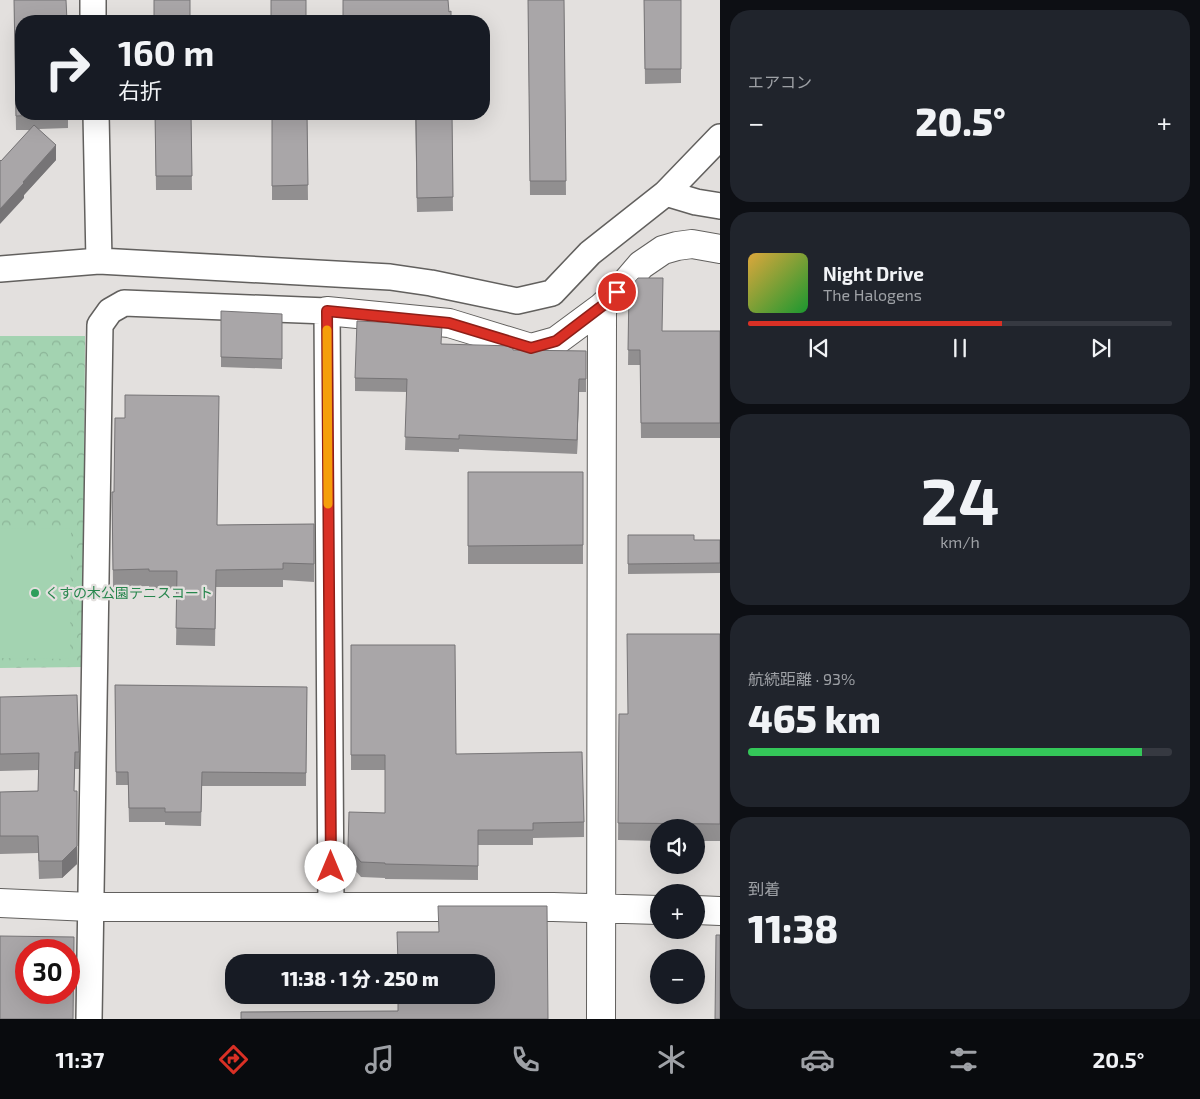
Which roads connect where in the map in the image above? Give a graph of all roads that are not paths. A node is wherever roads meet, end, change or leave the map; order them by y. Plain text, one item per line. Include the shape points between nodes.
1 (93, 0) edge
2 (94, 15) edge
3 (96, 120) edge
4 (720, 137) edge
5 (666, 193) junction
6 (720, 206) edge
7 (720, 249) edge
8 (99, 261) junction
9 (0, 269) edge
10 (602, 306) junction
11 (327, 311) junction
12 (0, 904) edge
13 (90, 907) junction
14 (331, 907) junction
15 (602, 909) junction
16 (650, 910) edge
17 (705, 910) edge
18 (720, 911) edge
19 (89, 1019) edge
20 (601, 1019) edge

1 - 2 street
3 - 8 street
4 - 5 street
5 - 6 street
5 - 8 street via 590,253 552,293 517,301 390,277
7 - 10 street via 692,244 663,250 641,265
8 - 9 street
10 - 11 street via 556,341 531,348 449,323
10 - 15 street
11 - 13 street via 124,303 110,311 100,325
11 - 14 street
12 - 13 street
13 - 14 street
13 - 19 street
14 - 15 street
15 - 16 street
15 - 20 street
17 - 18 street

